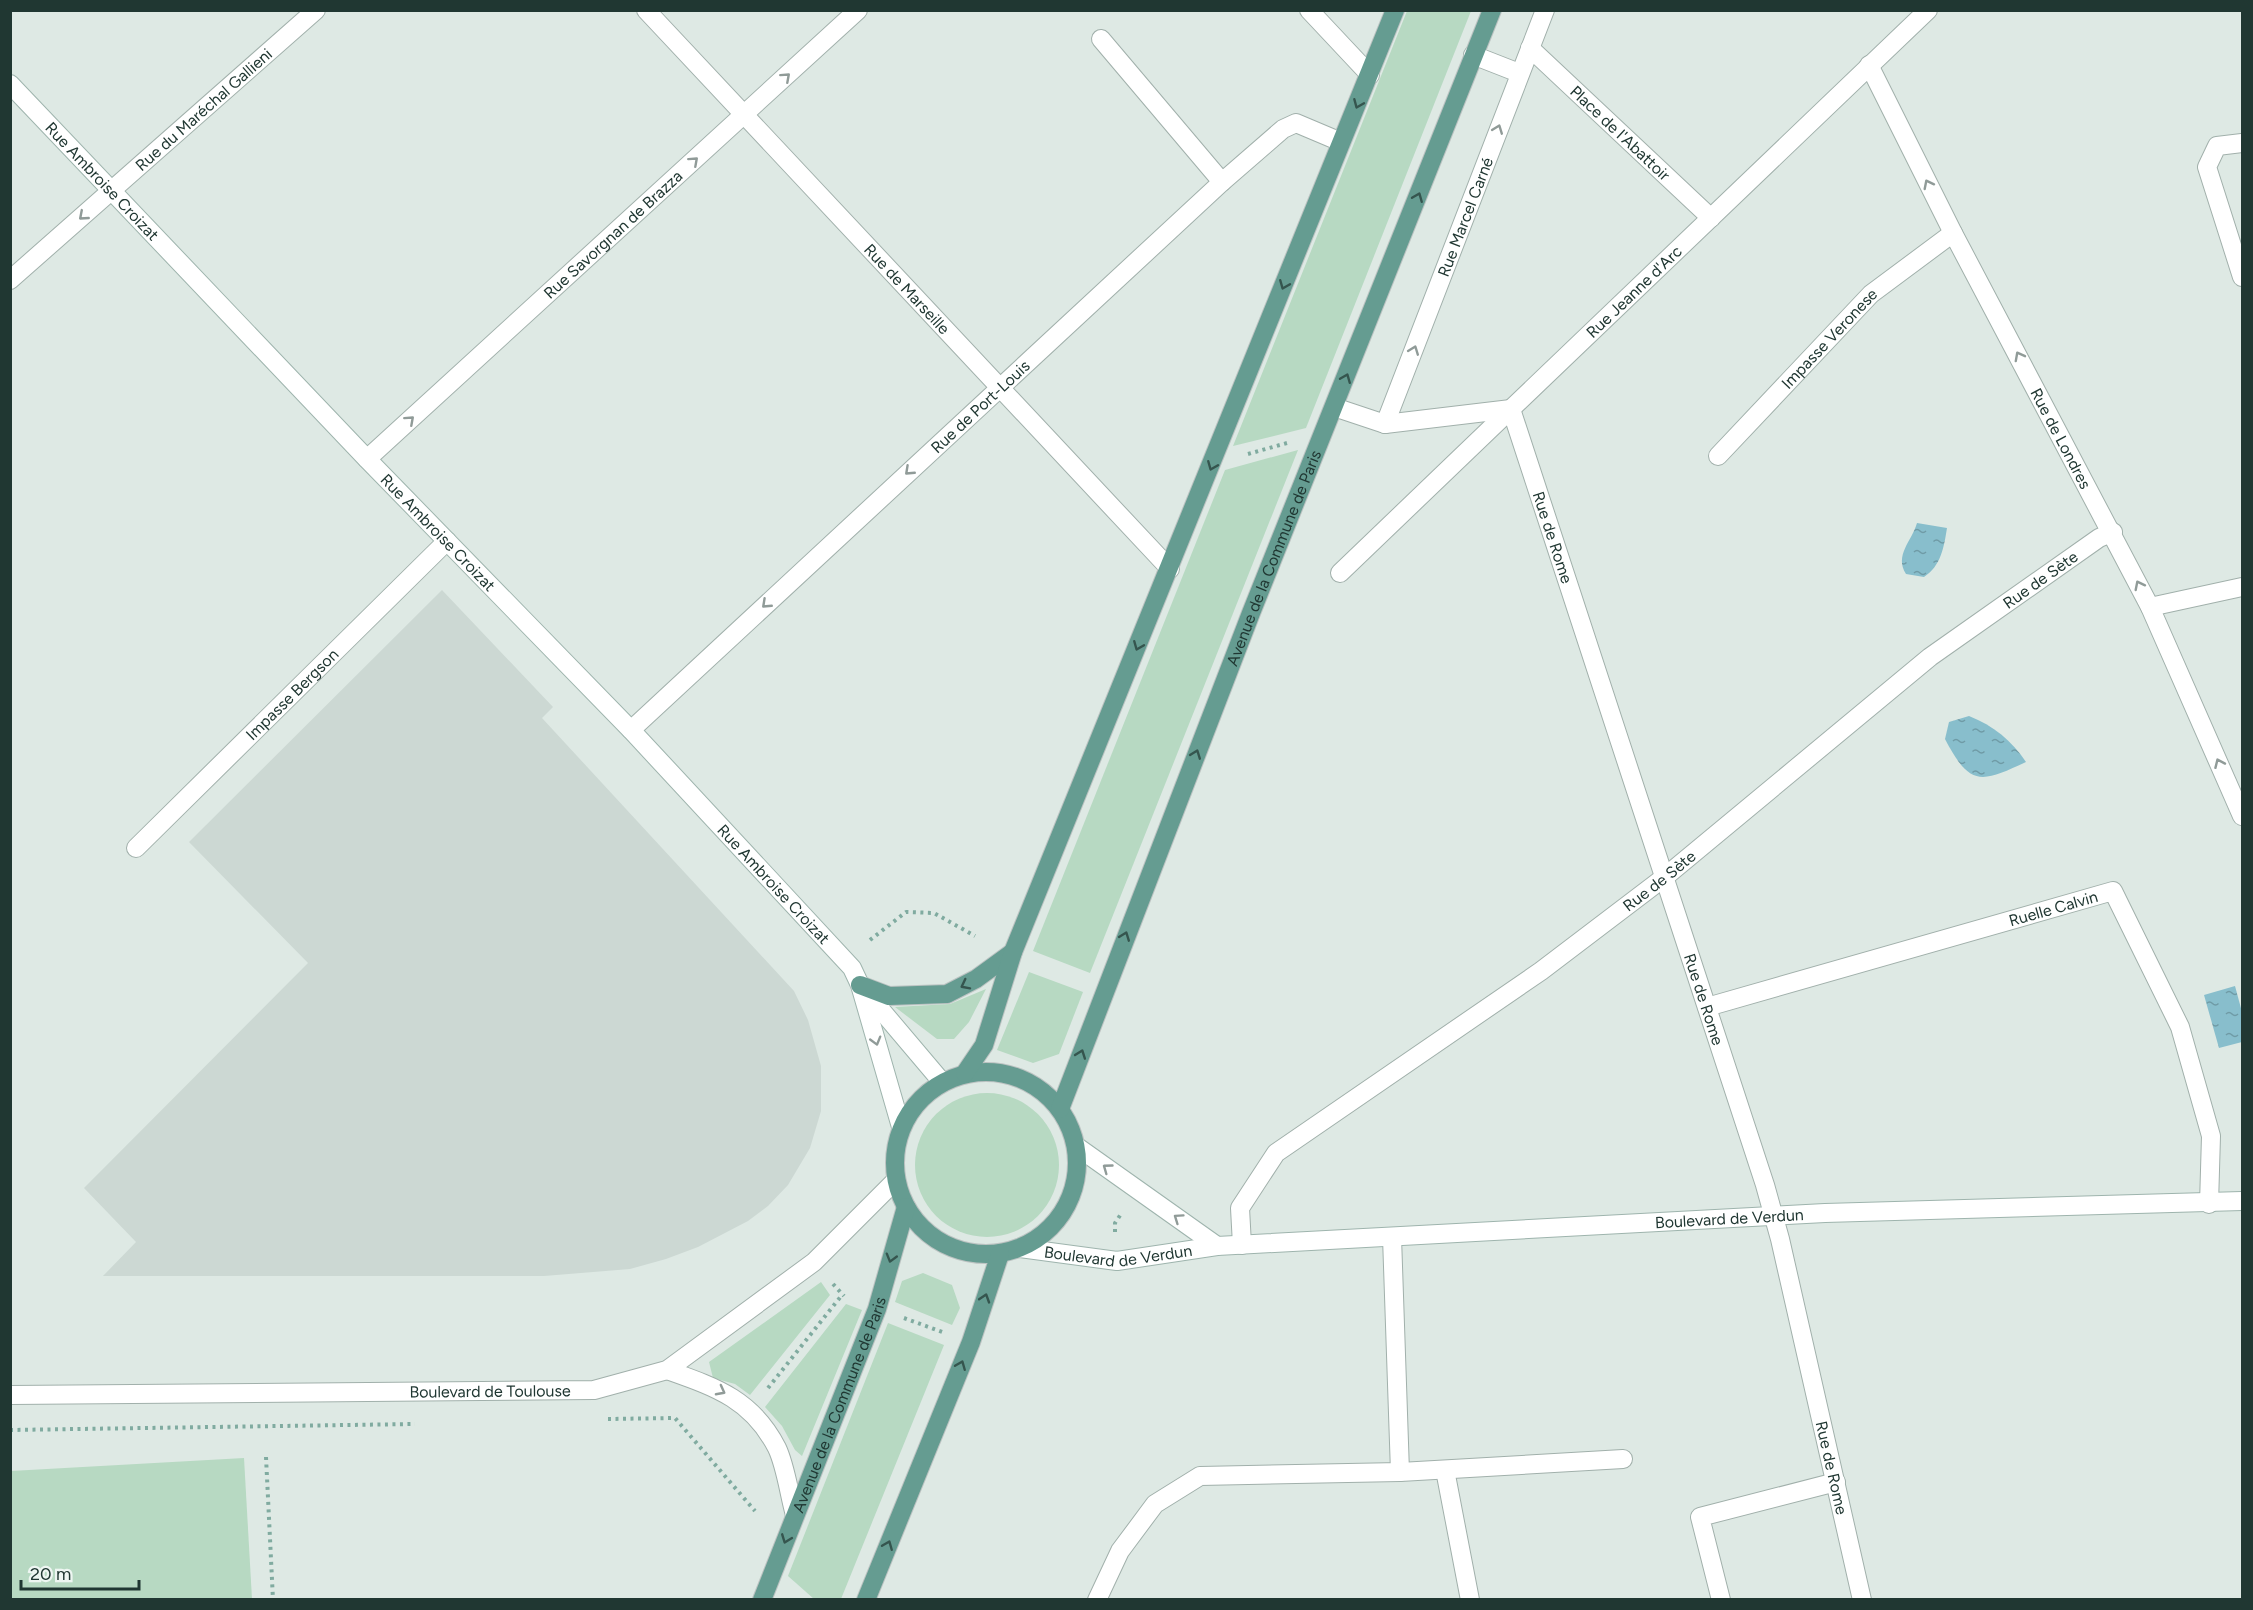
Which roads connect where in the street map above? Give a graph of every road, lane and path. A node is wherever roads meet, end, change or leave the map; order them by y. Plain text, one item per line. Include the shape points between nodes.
1 (316, 10) edge
2 (646, 10) edge
3 (858, 10) edge
4 (1310, 10) edge
5 (1395, 10) edge
6 (1492, 10) edge
7 (1545, 10) edge
8 (1928, 10) edge
9 (1101, 39) dead end
10 (1530, 48) junction
11 (1473, 55) junction
12 (1869, 65) junction
13 (1520, 73) junction
14 (1370, 75) junction
15 (10, 84) edge
16 (743, 116) junction
17 (1341, 142) junction
18 (2242, 143) edge
19 (1222, 182) junction
20 (112, 190) junction
21 (1711, 218) junction
22 (1953, 233) junction
23 (2242, 277) edge
24 (10, 280) edge
25 (998, 389) junction
26 (1334, 407) junction
27 (1511, 409) junction
28 (1385, 424) junction
29 (1291, 442) dead end
30 (1718, 456) dead end
31 (1238, 457) dead end
32 (367, 459) junction
33 (2113, 532) junction
34 (447, 541) junction
35 (1170, 569) junction
36 (1340, 573) dead end
37 (2242, 587) edge
38 (2150, 607) junction
39 (631, 730) junction
40 (2242, 816) edge
41 (136, 848) dead end
42 (1666, 876) junction
43 (975, 936) dead end
44 (870, 940) dead end
45 (1013, 952) junction
46 (860, 985) junction
47 (1707, 1007) junction
48 (965, 1073) junction
49 (942, 1082) junction
50 (1060, 1109) junction
51 (901, 1127) junction
52 (1076, 1146) junction
53 (896, 1180) junction
54 (2242, 1202) edge
55 (2210, 1204) junction
56 (906, 1207) junction
57 (1121, 1213) dead end
58 (1774, 1216) junction
59 (1115, 1234) dead end
60 (1392, 1237) junction
61 (1242, 1245) junction
62 (1217, 1246) junction
63 (1020, 1248) junction
64 (1000, 1254) junction
65 (828, 1278) dead end
66 (842, 1295) junction
67 (853, 1299) dead end
68 (898, 1315) dead end
69 (950, 1334) dead end
70 (667, 1371) junction
71 (10, 1395) edge
72 (763, 1396) dead end
73 (603, 1419) dead end
74 (424, 1424) dead end
75 (10, 1430) edge
76 (266, 1457) dead end
77 (1623, 1459) dead end
78 (1445, 1470) junction
79 (1400, 1472) junction
80 (1836, 1482) junction
81 (755, 1511) dead end
82 (795, 1515) junction
83 (273, 1599) edge
84 (762, 1599) edge
85 (866, 1599) edge
86 (1097, 1599) edge
87 (1470, 1599) edge
88 (1721, 1599) edge
89 (1862, 1599) edge

1 - 20 street, Rue du Maréchal Gallieni
2 - 16 street, Rue de Marseille
16 -> 3 street, Rue Savorgnan de Brazza
4 - 14 street
5 - 14 main road
6 - 11 main road, Avenue de la Commune de Paris
7 - 10 street, Rue Marcel Carné
8 - 12 street, Rue Jeanne d'Arc
9 - 19 street
10 - 13 street, Rue Marcel Carné
10 - 21 street, Place de l'Abattoir
11 - 13 street
26 -> 11 main road, Avenue de la Commune de Paris
12 - 21 street, Rue Jeanne d'Arc
22 -> 12 street, Rue de Londres
28 -> 13 street, Rue Marcel Carné
14 -> 17 main road
15 - 20 street, Rue Ambroise Croizat
16 - 25 street, Rue de Marseille
32 -> 16 street, Rue Savorgnan de Brazza
17 - 19 street, Rue de Port-Louis via 1296,123 1283,129
17 -> 35 main road
18 - 23 street via 2217,146 2207,167
19 - 25 street, Rue de Port-Louis
20 -> 24 street, Rue du Maréchal Gallieni
20 - 32 street, Rue Ambroise Croizat
21 - 27 street, Rue Jeanne d'Arc
22 - 30 street, Impasse Veronese via 1871,294
33 -> 22 street, Rue de Londres
25 - 35 street, Rue de Marseille
25 -> 39 street, Rue de Port-Louis
26 - 28 street
50 -> 26 main road, Avenue de la Commune de Paris
27 - 28 street
27 - 36 street, Rue Jeanne d'Arc
27 - 42 street, Rue de Rome
29 - 31 path
32 - 34 street, Rue Ambroise Croizat
38 -> 33 street, Rue de Londres
33 - 42 street, Rue de Sète via 1930,657
34 - 39 street, Rue Ambroise Croizat
34 - 41 street, Impasse Bergson
35 -> 45 main road
37 - 38 street
40 -> 38 street, Rue de Londres
39 - 46 street, Rue Ambroise Croizat via 852,968
42 - 47 street, Rue de Rome
42 - 61 street, Rue de Sète via 1541,971 1276,1153 1240,1208
43 - 44 path via 934,913 906,912
45 -> 46 main road via 947,994 890,996
45 - 48 main road via 984,1045
46 - 49 street, Rue Ambroise Croizat
46 -> 51 street, Rue Ambroise Croizat
47 - 55 street, Ruelle Calvin via 2113,891 2180,1027 2211,1136
47 - 58 street, Rue de Rome
48 - 49 main road
48 - 50 main road via 1001,1072 1034,1085
49 - 51 main road via 918,1101
50 - 52 main road
51 - 53 main road via 896,1143
62 -> 52 street, Boulevard de Verdun
52 - 63 main road via 1077,1177 1067,1207 1047,1232
53 - 56 main road
53 - 70 street, Boulevard de Toulouse via 814,1262
54 - 55 street, Boulevard de Verdun
55 - 58 street, Boulevard de Verdun via 1941,1208
56 - 64 main road via 930,1235 963,1251
56 -> 82 main road, Avenue de la Commune de Paris via 877,1309
57 - 59 path via 1115,1223
58 - 60 street, Boulevard de Verdun
58 - 80 street, Rue de Rome
60 - 61 street, Boulevard de Verdun
60 - 79 street
61 - 62 street, Boulevard de Verdun
62 - 63 street, Boulevard de Verdun via 1117,1261
63 - 64 main road
85 -> 64 main road via 971,1342
65 - 66 path
66 - 67 path
66 - 72 path
68 - 69 path
70 - 71 street, Boulevard de Toulouse via 594,1390
70 -> 82 street via 719,1389 751,1410 777,1449
73 - 81 path via 675,1418
74 - 75 path
76 - 83 path
77 - 78 street
78 - 79 street
78 - 87 street
79 - 86 street via 1200,1476 1155,1504 1120,1551
80 - 88 street via 1700,1517
80 - 89 street, Rue de Rome
82 -> 84 main road, Avenue de la Commune de Paris

